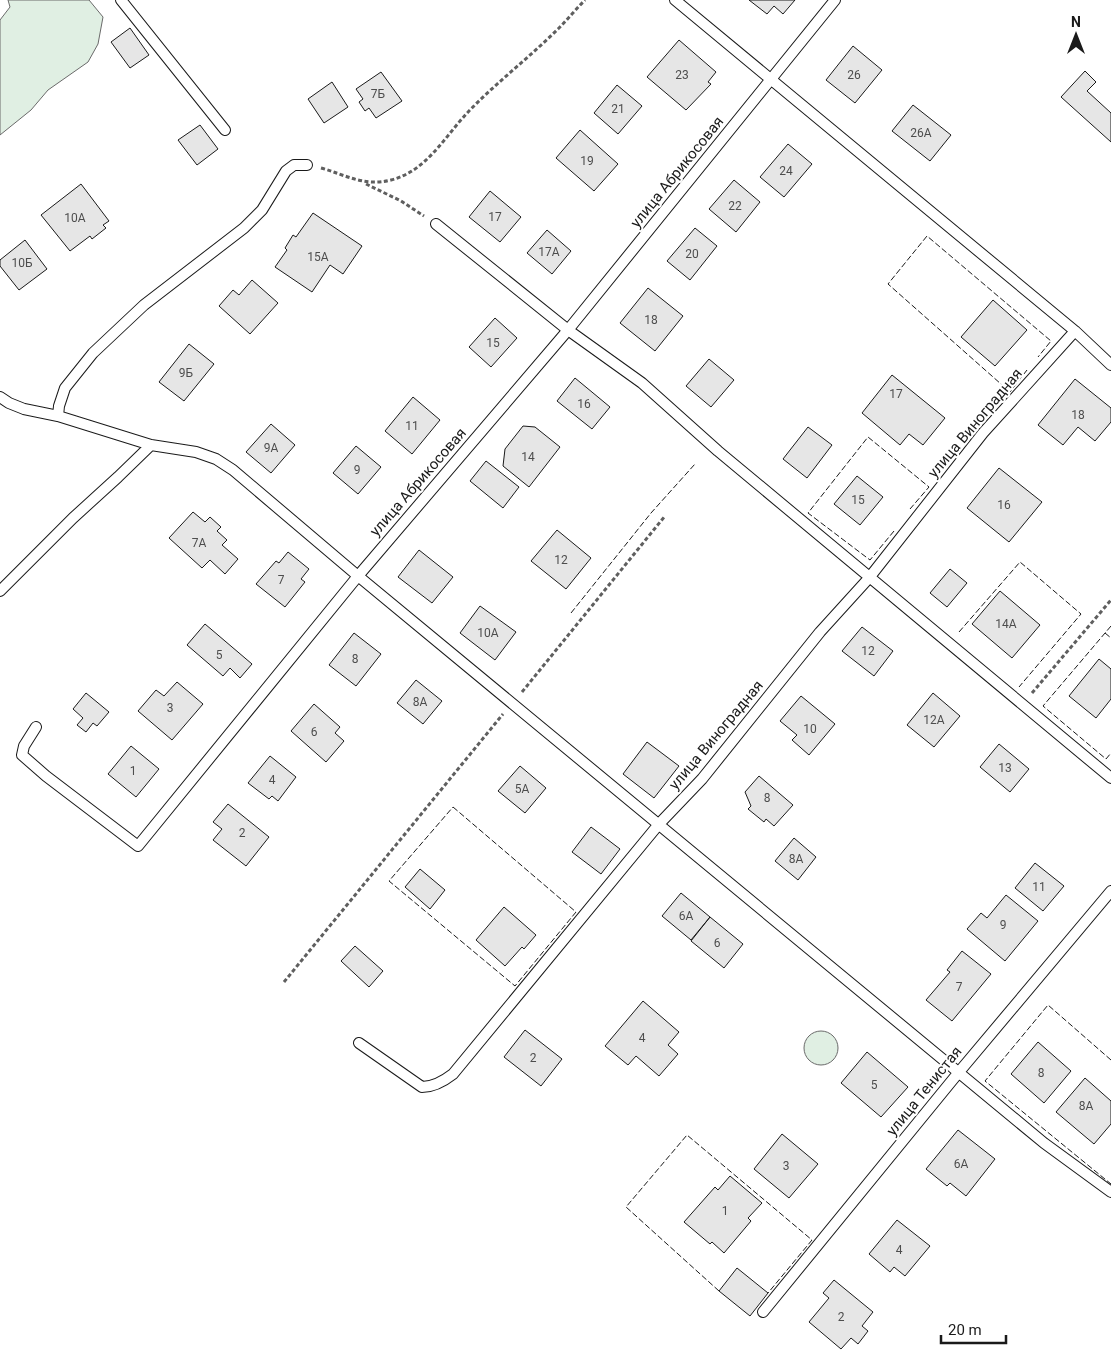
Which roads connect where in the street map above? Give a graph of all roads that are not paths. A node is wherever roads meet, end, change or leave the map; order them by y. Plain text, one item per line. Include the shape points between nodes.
1 (121, 0) edge
2 (675, 0) edge
3 (835, 0) edge
4 (772, 79) junction
5 (226, 130) dead end
6 (307, 165) road end
7 (436, 224) road end
8 (568, 330) junction
9 (1075, 331) junction
10 (1111, 365) edge
11 (0, 397) edge
12 (58, 416) junction
13 (151, 445) junction
14 (358, 576) junction
15 (869, 578) junction
16 (0, 591) edge
17 (36, 728) dead end
18 (1111, 778) edge
19 (659, 824) junction
20 (1111, 891) edge
21 (359, 1043) dead end
22 (959, 1072) junction
23 (1111, 1192) edge
24 (763, 1312) dead end

1 - 5 lane
2 - 4 lane
3 - 4 lane, улица Абрикосовая
4 - 8 lane, улица Абрикосовая
4 - 9 lane
6 - 12 lane via 294,165 286,171 250,223 144,305 93,353 65,388
7 - 8 lane
8 - 14 lane, улица Абрикосовая
8 - 15 lane via 642,383
9 - 10 lane
9 - 15 lane, улица Виноградная via 983,433
11 - 12 lane via 24,409
12 - 13 lane
13 - 14 lane via 196,452 216,459
13 - 16 lane
14 - 17 lane, улица Абрикосовая via 138,846 22,754
14 - 19 lane
15 - 18 lane
15 - 19 lane, улица Виноградная via 820,632 702,779
19 - 21 lane, улица Виноградная via 445,1080 422,1087
19 - 22 lane
20 - 22 lane, улица Тенистая
22 - 23 lane via 1044,1143
22 - 24 lane, улица Тенистая

